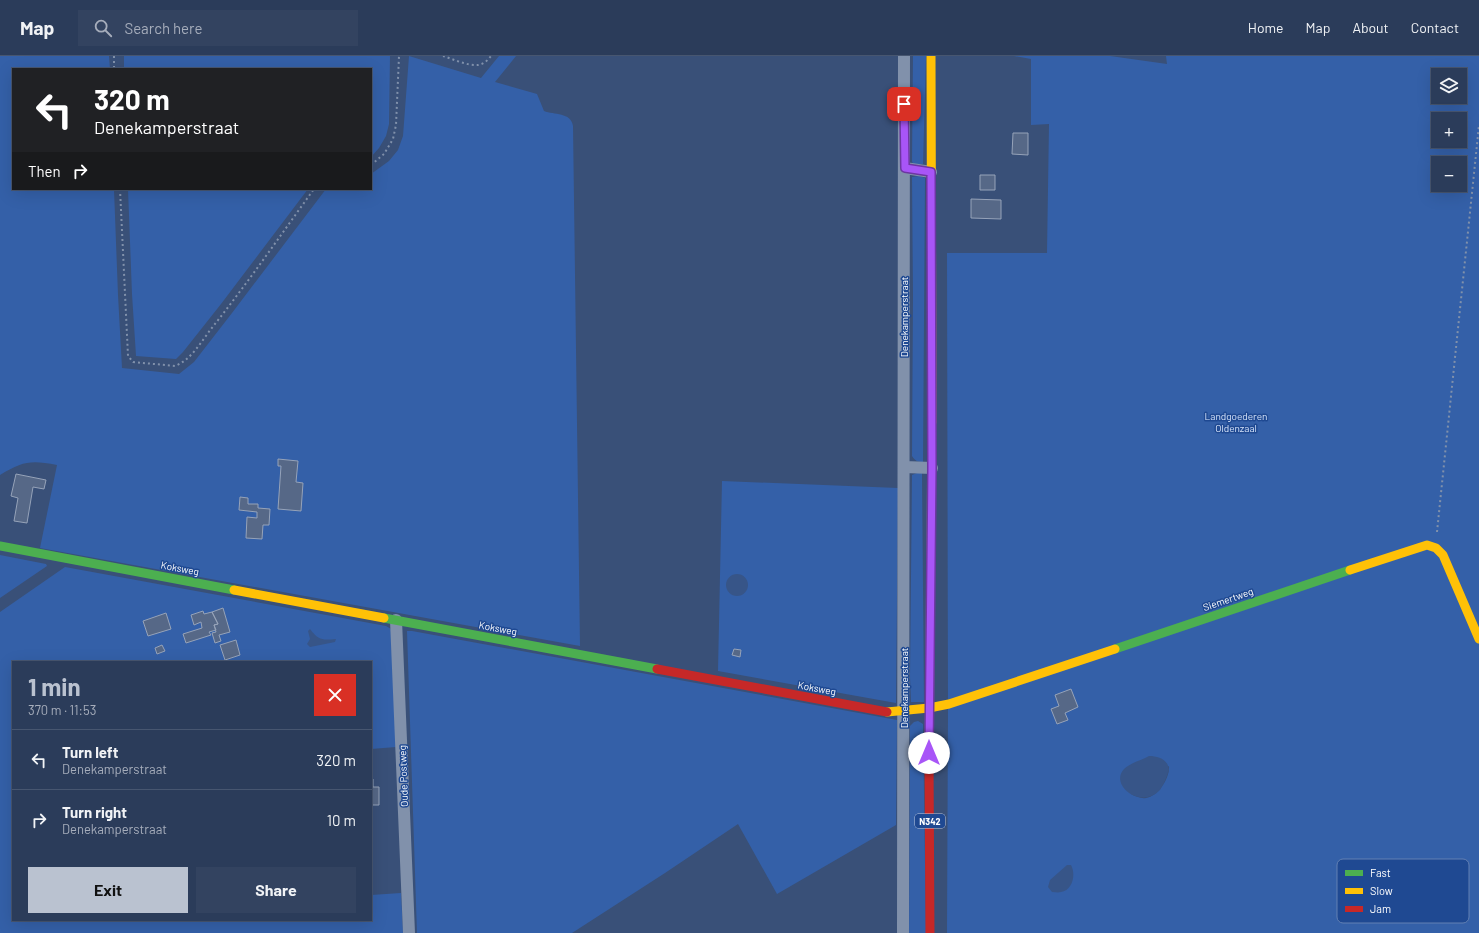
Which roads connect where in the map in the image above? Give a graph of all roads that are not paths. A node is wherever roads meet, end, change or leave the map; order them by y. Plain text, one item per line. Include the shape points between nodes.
1 (904, 56) edge
2 (931, 56) edge
3 (905, 168) junction
4 (931, 172) junction
5 (904, 467) junction
6 (932, 468) junction
7 (0, 546) edge
8 (396, 620) junction
9 (1479, 639) edge
10 (929, 708) junction
11 (904, 712) junction
12 (409, 933) edge
13 (903, 933) edge
14 (930, 933) edge

1 - 3 street, Denekamperstraat
2 - 4 street, N342
3 - 4 street
3 - 5 street, Denekamperstraat
4 - 6 street, N342
5 - 6 street
5 - 11 street, Denekamperstraat
6 - 10 street, N342
7 - 8 street, Koksweg
8 - 11 street, Koksweg via 882,712
8 - 12 street, Oude Postweg
9 - 10 street, Siemertweg via 1442,555 1435,547 1427,545 949,704
10 - 11 street, Koksweg
10 - 14 street, N342
11 - 13 street, Denekamperstraat

